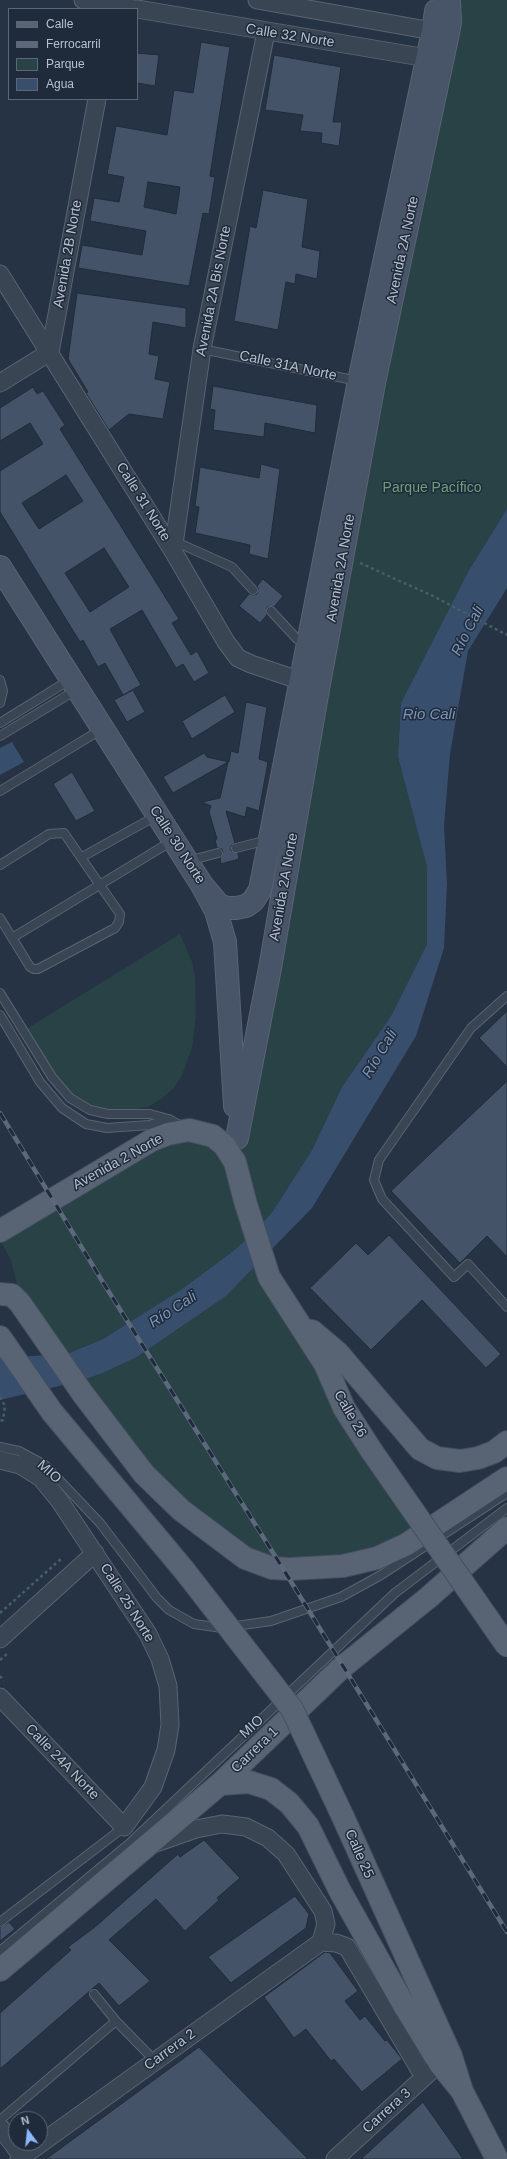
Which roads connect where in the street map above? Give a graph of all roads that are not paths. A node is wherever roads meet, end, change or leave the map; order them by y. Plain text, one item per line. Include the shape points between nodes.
1 (83, 0) edge
2 (257, 0) edge
3 (435, 0) edge
4 (449, 0) edge
5 (114, 7) edge
6 (125, 8) edge
7 (138, 9) edge
8 (266, 32) junction
9 (441, 32) junction
10 (435, 59) junction
11 (97, 100) edge
12 (0, 274) edge
13 (202, 348) junction
14 (50, 352) junction
15 (367, 382) junction
16 (0, 383) edge
17 (173, 546) junction
18 (0, 567) edge
19 (253, 590) dead end
20 (271, 611) dead end
21 (308, 642) junction
22 (0, 680) edge
23 (74, 684) junction
24 (309, 684) junction
25 (0, 703) edge
26 (0, 723) edge
27 (103, 728) junction
28 (0, 736) edge
29 (0, 791) edge
30 (157, 815) junction
31 (268, 839) junction
32 (173, 840) junction
33 (236, 848) dead end
34 (218, 853) dead end
35 (82, 857) junction
36 (187, 861) junction
37 (0, 865) edge
38 (100, 885) junction
39 (202, 885) junction
40 (0, 918) edge
41 (12, 938) junction
42 (0, 992) edge
43 (507, 996) edge
44 (0, 1015) edge
45 (168, 1119) junction
46 (189, 1130) junction
47 (237, 1138) junction
48 (235, 1162) junction
49 (0, 1232) edge
50 (0, 1294) edge
51 (507, 1307) edge
52 (291, 1313) junction
53 (0, 1337) edge
54 (507, 1442) edge
55 (0, 1447) edge
56 (0, 1460) edge
57 (507, 1478) edge
58 (507, 1493) edge
59 (507, 1508) edge
60 (507, 1528) edge
61 (94, 1553) junction
62 (6, 1644) edge
63 (507, 1646) edge
64 (3, 1690) edge
65 (220, 1784) junction
66 (124, 1827) junction
67 (149, 1846) junction
68 (0, 1922) edge
69 (321, 1942) junction
70 (0, 1951) edge
71 (0, 1970) edge
72 (94, 1994) dead end
73 (116, 2021) junction
74 (155, 2061) junction
75 (432, 2070) junction
76 (462, 2091) junction
77 (0, 2120) edge
78 (0, 2127) edge
79 (22, 2158) edge
80 (335, 2159) edge
81 (497, 2159) edge

1 - 5 street, Calle 32 Norte
2 - 9 street, Calle 32 Norte
3 - 9 main road, Avenida 2A Norte via 436,18
4 - 9 main road, Avenida 2A Norte via 450,22
5 - 6 street, Calle 32 Norte
7 - 8 street, Calle 32 Norte
8 - 10 street, Calle 32 Norte
8 - 13 street, Avenida 2A Bis Norte
9 - 10 main road, Avenida 2A Norte
10 - 15 main road, Avenida 2A Norte
11 - 14 street, Avenida 2B Norte
12 - 14 street, Calle 31 Norte
13 - 15 lane, Calle 31A Norte
13 - 17 street, Avenida 2A Bis Norte
14 - 16 street
14 - 17 street, Calle 31 Norte
15 - 21 main road, Avenida 2A Norte
15 - 24 main road, Avenida 2A Norte
17 - 19 lane via 232,567
17 - 24 street, Calle 31 Norte via 226,642 238,658
18 - 23 main road, Calle 30 Norte
20 - 21 lane via 297,640
21 - 24 main road, Avenida 2A Norte
22 - 25 lane via 4,691
23 - 26 lane
23 - 27 main road, Calle 30 Norte
23 - 28 lane
24 - 31 main road, Avenida 2A Norte
24 - 47 main road, Avenida 2A Norte via 270,968
27 - 29 lane
27 - 30 main road, Calle 30 Norte
30 - 32 main road, Calle 30 Norte
30 - 35 lane
31 - 33 lane
31 - 39 main road, Avenida 2A Norte via 260,890 250,903 236,908 219,905
32 - 36 main road, Calle 30 Norte
32 - 38 lane
34 - 36 lane
35 - 37 lane via 64,833 56,832
35 - 38 lane
36 - 39 main road, Calle 30 Norte
38 - 41 lane
38 - 41 lane via 120,914 115,928 38,969 30,967
39 - 47 main road, Calle 30 Norte via 216,912 225,942
40 - 41 lane
42 - 45 lane via 52,1077 70,1098 90,1110 108,1114 150,1114
43 - 51 lane via 471,1028 379,1160 374,1180 382,1199 454,1277 468,1264
44 - 45 lane via 40,1082 62,1108 86,1124 107,1128 149,1125
45 - 46 lane
46 - 48 main road, Avenida 2 Norte via 214,1136
46 - 49 main road, Avenida 2 Norte via 152,1140
47 - 48 main road, Calle 30 Norte
48 - 52 main road, Calle 26 via 269,1277
50 - 57 main road via 12,1295 20,1303 83,1394 144,1474 181,1510 245,1558 272,1568 290,1570 343,1566 377,1558 407,1544
52 - 54 main road via 338,1353 420,1449 437,1458 460,1461 494,1452
52 - 63 main road, Calle 26, bridge via 325,1364 344,1408 371,1450
53 - 76 main road, Calle 25, bridge via 52,1412 184,1570 292,1709 451,2056
55 - 58 lane, MIO via 19,1452 45,1465 100,1524 156,1598 169,1610 194,1624 222,1628 271,1621 341,1597 381,1576
56 - 61 street, Calle 25 Norte via 20,1465 41,1478
59 - 70 lane, MIO via 395,1593 131,1842
60 - 65 main road, Carrera 1 via 429,1597 340,1669
61 - 62 street
61 - 66 street, Calle 25 Norte via 148,1634 160,1659 168,1686 170,1725 164,1760 153,1786
64 - 66 street, Calle 24A Norte
65 - 67 main road, Carrera 1
65 - 75 main road via 249,1782 271,1789 289,1803 308,1826 344,1898 405,2007
66 - 68 lane
67 - 69 street via 222,1824 246,1827 268,1838 286,1854 323,1911 326,1924
67 - 71 main road, Carrera 1
69 - 74 street, Carrera 2
69 - 75 street via 347,1947
72 - 73 lane
73 - 74 lane
73 - 77 lane
74 - 79 street, Carrera 2
75 - 76 main road
75 - 80 street, Carrera 3
76 - 81 main road, Calle 25
78 - 79 street

